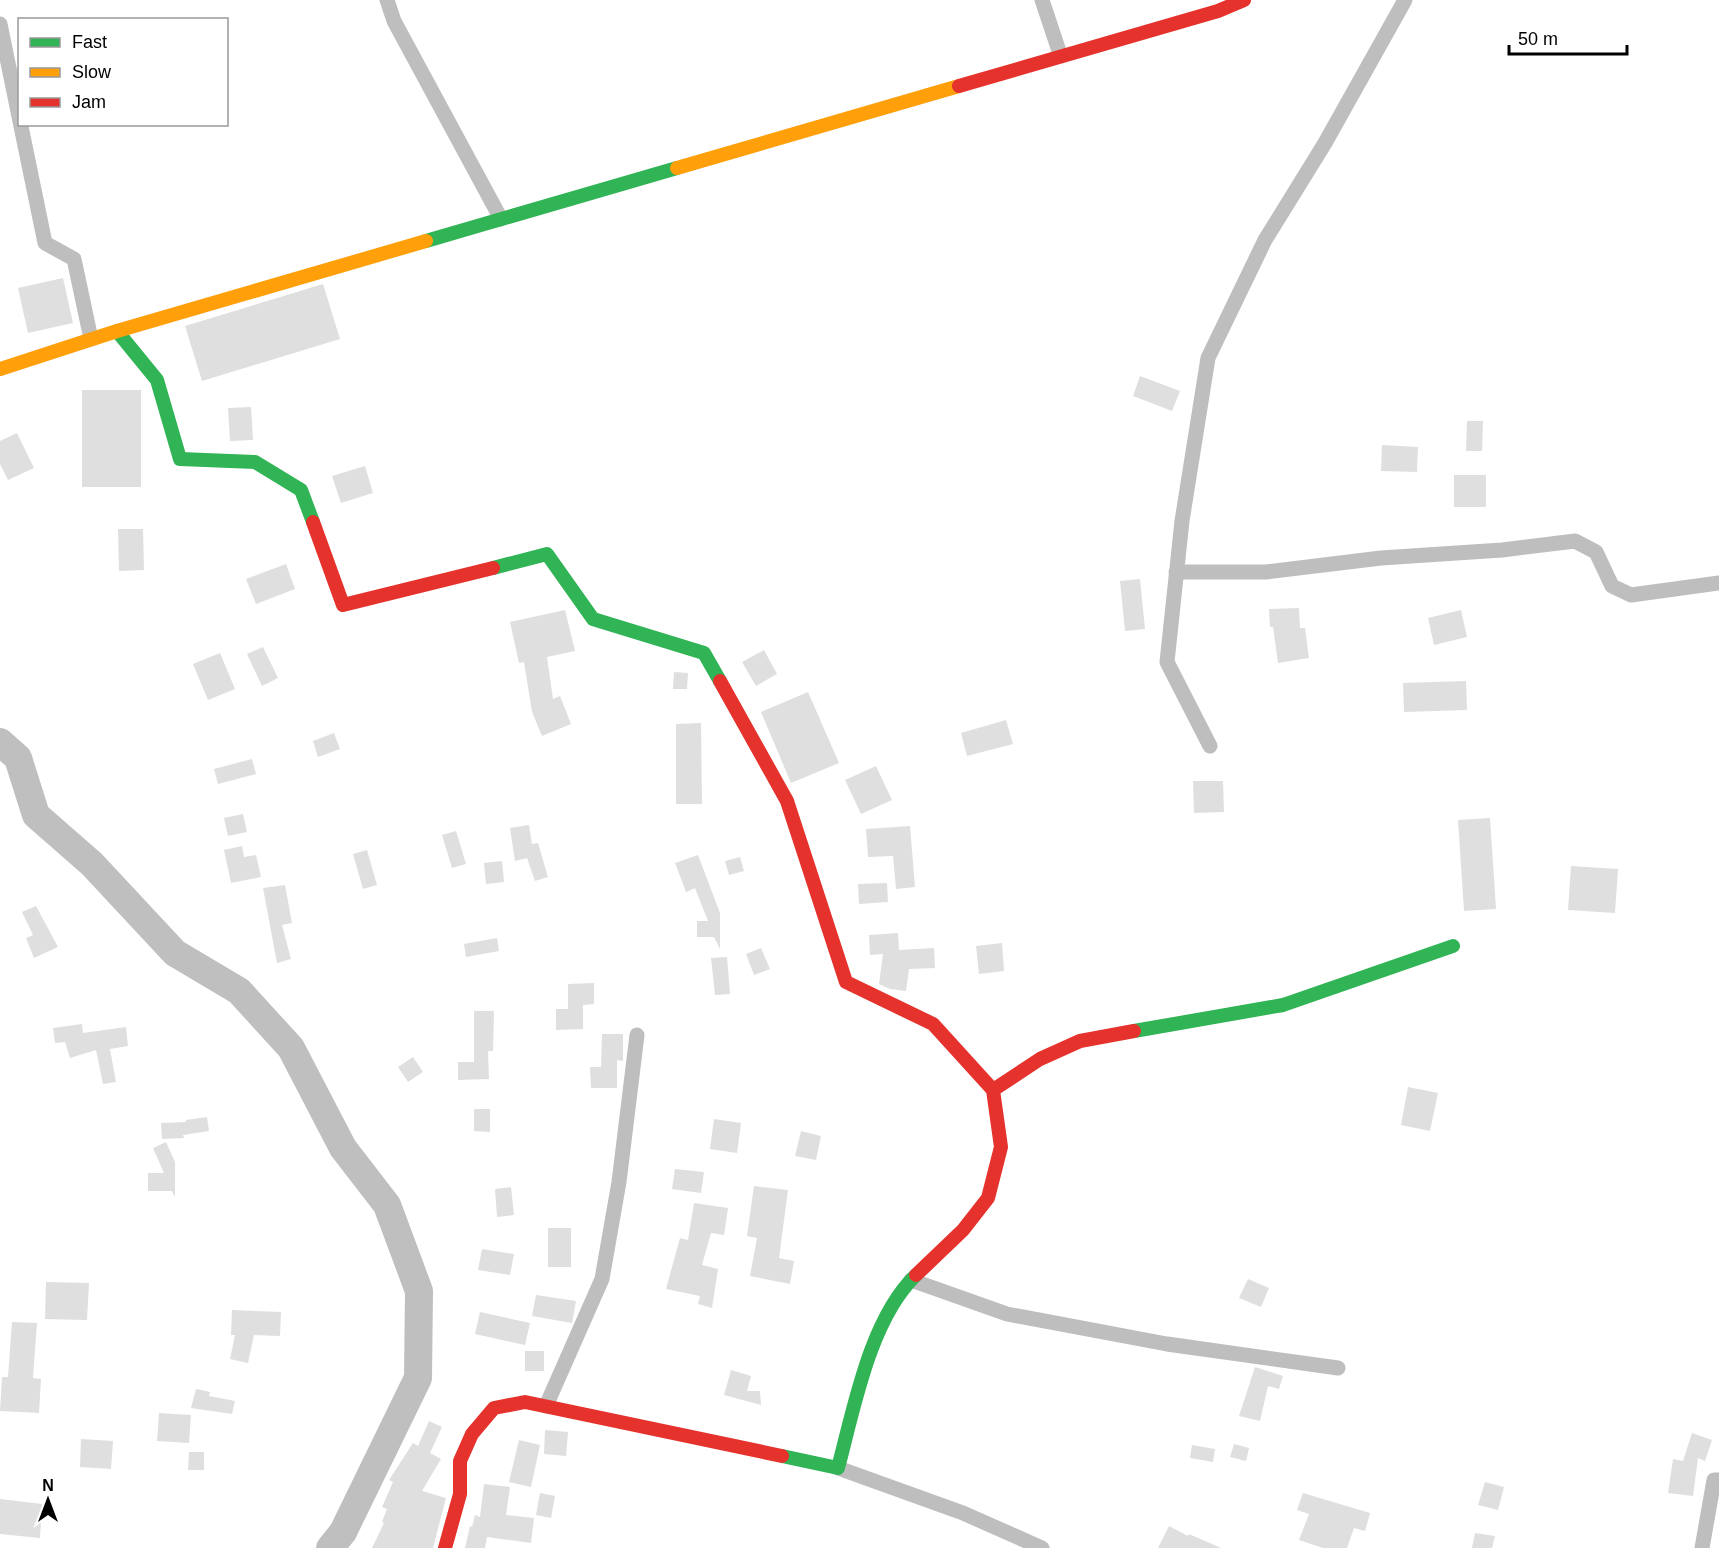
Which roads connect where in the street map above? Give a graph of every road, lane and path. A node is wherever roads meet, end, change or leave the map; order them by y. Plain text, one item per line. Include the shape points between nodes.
1 (387, 0) edge
2 (1042, 0) edge
3 (1244, 0) edge
4 (1405, 0) edge
5 (0, 24) edge
6 (1060, 54) junction
7 (18, 112) edge
8 (21, 126) edge
9 (501, 219) junction
10 (117, 331) junction
11 (91, 339) junction
12 (0, 369) edge
13 (1176, 572) junction
14 (1719, 583) edge
15 (1210, 746) dead end
16 (1453, 946) dead end
17 (637, 1035) dead end
18 (993, 1090) junction
19 (911, 1280) junction
20 (1338, 1368) dead end
21 (546, 1406) junction
22 (838, 1468) junction
23 (1719, 1480) edge
24 (445, 1548) edge
25 (1042, 1548) edge
26 (1702, 1548) edge

1 - 9 street via 394,21
2 - 6 street
3 - 6 street via 1218,11
4 - 13 street via 1265,240 1208,358
5 - 7 street
6 - 9 street
8 - 11 street via 45,243 74,259
9 - 10 street
10 - 11 street
10 - 18 street via 157,380 180,459 255,462 301,490 343,605 547,554 593,620 704,654 787,801 846,982 933,1024
11 - 12 street
13 - 14 street via 1266,572 1575,541 1596,552 1612,586 1631,595
13 - 15 street via 1167,662
16 - 18 street via 1283,1005 1080,1041 1040,1059
17 - 21 street via 602,1279
18 - 19 street via 1001,1147 988,1198 963,1230
19 - 20 street via 1007,1314 1167,1344
19 - 22 street via 884,1320 858,1393
21 - 22 street
21 - 24 street via 509,1403 493,1408 482,1418 459,1465 460,1492
22 - 25 street via 963,1513
23 - 26 street via 1714,1480

